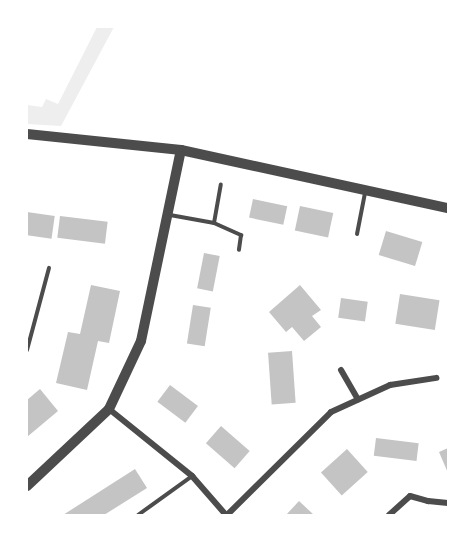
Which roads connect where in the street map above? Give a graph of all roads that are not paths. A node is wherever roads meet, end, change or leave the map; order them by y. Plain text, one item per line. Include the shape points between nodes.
1 (27, 134) edge
2 (181, 150) junction
3 (221, 185) dead end
4 (366, 189) junction
5 (448, 208) edge
6 (169, 215) junction
7 (214, 223) junction
8 (357, 234) dead end
9 (239, 250) dead end
10 (49, 268) dead end
11 (27, 350) edge
12 (341, 370) dead end
13 (436, 378) dead end
14 (358, 399) junction
15 (109, 409) junction
16 (192, 476) junction
17 (27, 486) edge
18 (448, 503) edge
19 (138, 515) edge
20 (226, 515) edge
21 (389, 515) edge

1 - 2 street
2 - 4 street
2 - 6 street
3 - 7 lane
4 - 5 street
4 - 8 lane
6 - 7 lane
6 - 15 street via 141,341
7 - 9 lane via 241,235
10 - 11 lane
12 - 14 street
13 - 14 street via 390,385
14 - 20 street via 331,412
15 - 16 street
15 - 17 street
16 - 19 lane
16 - 20 street
18 - 21 street via 410,496

